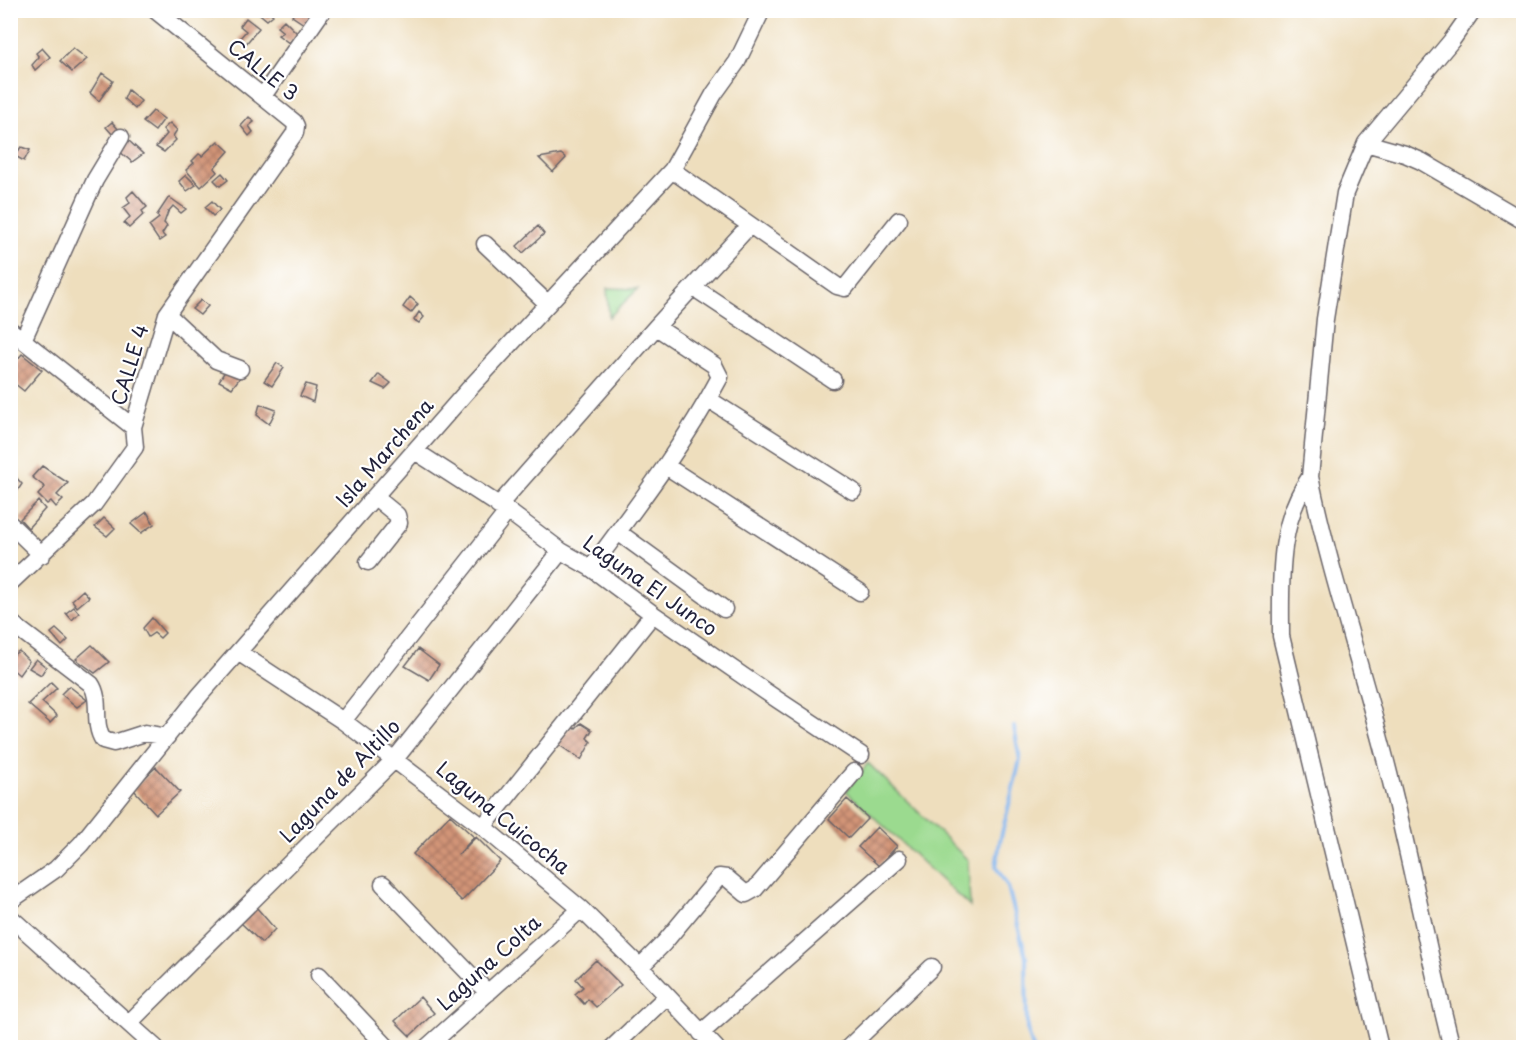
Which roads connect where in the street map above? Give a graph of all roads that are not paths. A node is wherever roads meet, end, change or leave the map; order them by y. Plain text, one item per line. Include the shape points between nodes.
1 (155, 10) edge
2 (323, 10) edge
3 (762, 10) edge
4 (1473, 10) edge
5 (263, 96) junction
6 (121, 137) dead end
7 (1366, 143) junction
8 (287, 148) joint
9 (672, 170) junction
10 (899, 220) dead end
11 (1524, 221) edge
12 (749, 226) junction
13 (485, 244) dead end
14 (693, 287) junction
15 (548, 304) junction
16 (167, 314) junction
17 (656, 327) junction
18 (16, 335) edge
19 (240, 369) dead end
20 (833, 380) dead end
21 (708, 399) junction
22 (133, 427) junction
23 (415, 451) junction
24 (666, 466) junction
25 (1310, 477) junction
26 (853, 491) dead end
27 (375, 497) junction
28 (503, 508) junction
29 (10, 524) edge
30 (618, 531) junction
31 (561, 551) junction
32 (42, 555) junction
33 (368, 562) dead end
34 (591, 568) junction
35 (10, 583) edge
36 (860, 592) dead end
37 (724, 609) dead end
38 (653, 614) junction
39 (10, 622) edge
40 (238, 652) junction
41 (343, 721) junction
42 (167, 737) junction
43 (861, 755) dead end
44 (395, 759) junction
45 (854, 772) dead end
46 (483, 827) junction
47 (899, 859) dead end
48 (383, 884) dead end
49 (10, 901) edge
50 (581, 909) junction
51 (10, 917) edge
52 (640, 967) junction
53 (932, 967) dead end
54 (319, 975) dead end
55 (488, 993) junction
56 (666, 997) junction
57 (129, 1023) junction
58 (701, 1033) junction
59 (156, 1047) edge
60 (388, 1047) edge
61 (426, 1047) edge
62 (612, 1047) edge
63 (716, 1047) edge
64 (848, 1047) edge
65 (1380, 1047) edge
66 (1452, 1047) edge

1 - 5 street, CALLE 3
2 - 5 street
3 - 9 street, Isla Marchena via 736,63
4 - 7 street
5 - 8 street, CALLE 3 via 295,124 295,134
6 - 18 street
7 - 11 street via 1421,160
7 - 25 street via 1345,193 1336,241
8 - 16 street, CALLE 4
9 - 12 street
9 - 15 street, Isla Marchena
10 - 12 street via 845,288
12 - 14 street
13 - 15 street
14 - 17 street
14 - 20 street
15 - 23 street, Isla Marchena
16 - 19 street via 216,360
16 - 22 street, CALLE 4
17 - 21 street via 714,365 720,376
17 - 28 street
18 - 22 street
21 - 24 street
21 - 26 street
22 - 32 street, CALLE 4 via 135,447 94,504
23 - 27 street, Isla Marchena
23 - 28 street, Laguna El Junco
24 - 30 street
24 - 36 street
25 - 65 street via 1289,516 1281,572 1281,636
25 - 66 street via 1323,540 1393,788
27 - 33 street via 397,515 399,522
27 - 40 street, Isla Marchena
28 - 31 street, Laguna El Junco
28 - 41 street
29 - 32 street
30 - 34 street
30 - 37 street
31 - 34 street, Laguna El Junco
31 - 44 street, Laguna de Altillo
32 - 35 street, CALLE 4
34 - 38 street, Laguna El Junco
38 - 43 street, Laguna El Junco
38 - 46 street
39 - 42 street via 93,687 97,728 103,740 114,743 149,733
40 - 41 street, Laguna Cuicocha
40 - 42 street, Isla Marchena
41 - 44 street, Laguna Cuicocha
42 - 49 street, Isla Marchena via 81,844 56,869
44 - 46 street, Laguna Cuicocha
44 - 57 street, Laguna de Altillo
45 - 52 street via 755,889 746,894 727,878 719,877
46 - 50 street, Laguna Cuicocha
47 - 58 street
48 - 55 street
50 - 52 street, Laguna Cuicocha
50 - 55 street, Laguna Colta
51 - 57 street
52 - 56 street, Laguna Cuicocha
53 - 64 street
54 - 60 street
55 - 61 street, Laguna Colta
56 - 58 street, Laguna Cuicocha
56 - 62 street
57 - 59 street
58 - 63 street, Laguna Cuicocha

